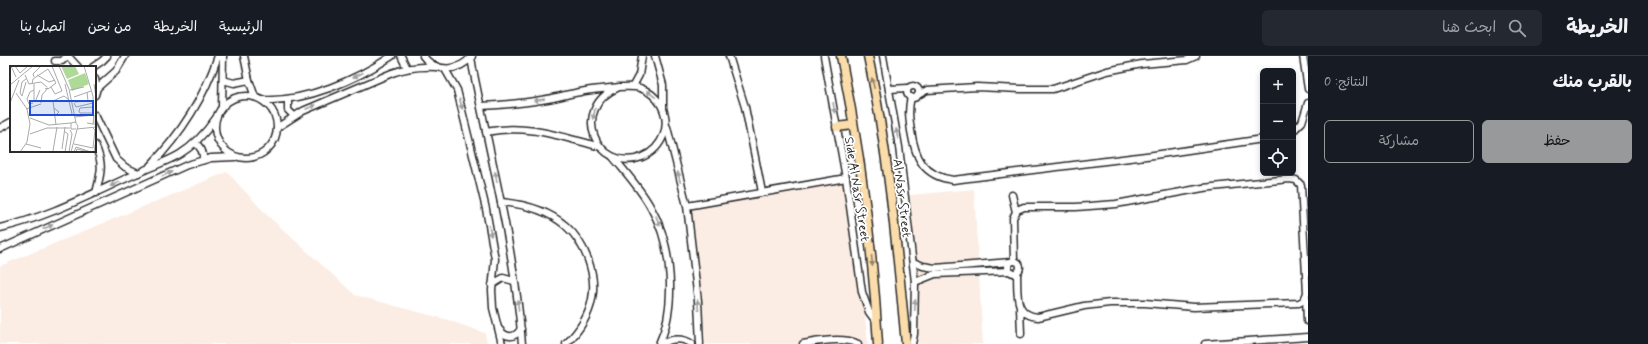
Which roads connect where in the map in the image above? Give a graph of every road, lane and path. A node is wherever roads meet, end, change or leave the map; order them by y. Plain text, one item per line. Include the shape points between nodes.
1 (67, 56) edge
2 (107, 56) edge
3 (125, 56) edge
4 (218, 56) edge
5 (223, 56) edge
6 (244, 56) edge
7 (392, 56) edge
8 (401, 56) edge
9 (423, 56) edge
10 (472, 56) edge
11 (642, 56) edge
12 (655, 56) edge
13 (729, 56) edge
14 (824, 56) edge
15 (841, 56) edge
16 (868, 56) edge
17 (883, 56) edge
18 (1196, 56) edge
19 (1303, 56) edge
20 (56, 61) edge
21 (77, 66) edge
22 (94, 66) edge
23 (437, 67) junction
24 (407, 68) junction
25 (445, 69) junction
26 (223, 80) junction
27 (249, 80) junction
28 (96, 84) edge
29 (632, 86) junction
30 (619, 87) junction
31 (917, 87) junction
32 (97, 88) junction
33 (908, 88) junction
34 (889, 89) junction
35 (1308, 89) edge
36 (933, 90) junction
37 (96, 92) edge
38 (918, 95) junction
39 (255, 97) junction
40 (911, 97) junction
41 (262, 100) junction
42 (288, 100) junction
43 (1308, 103) edge
44 (480, 106) junction
45 (222, 107) junction
46 (662, 108) junction
47 (294, 116) junction
48 (96, 117) edge
49 (216, 118) junction
50 (10, 123) edge
51 (666, 123) junction
52 (853, 125) junction
53 (278, 127) junction
54 (837, 127) junction
55 (0, 128) edge
56 (1296, 128) edge
57 (486, 132) junction
58 (1260, 139) edge
59 (194, 143) junction
60 (96, 147) edge
61 (601, 147) junction
62 (612, 155) junction
63 (235, 157) junction
64 (203, 160) junction
65 (148, 168) junction
66 (138, 173) junction
67 (846, 178) junction
68 (762, 192) junction
69 (96, 193) junction
70 (1012, 195) dead end
71 (500, 202) junction
72 (686, 206) junction
73 (1016, 212) junction
74 (0, 228) edge
75 (27, 229) junction
76 (1306, 231) edge
77 (1306, 240) edge
78 (0, 249) edge
79 (1013, 261) junction
80 (913, 262) junction
81 (935, 271) junction
82 (1013, 272) junction
83 (514, 281) junction
84 (916, 282) junction
85 (492, 285) junction
86 (1306, 297) junction
87 (1020, 308) junction
88 (1308, 321) edge
89 (877, 323) junction
90 (498, 328) junction
91 (521, 329) junction
92 (1021, 334) dead end
93 (1308, 337) edge
94 (1291, 338) junction
95 (1262, 342) edge
96 (502, 344) edge
97 (522, 344) edge
98 (566, 344) edge
99 (661, 344) edge
100 (692, 344) edge
101 (700, 344) edge
102 (803, 344) edge
103 (858, 344) edge
104 (878, 344) edge
105 (906, 344) edge
106 (912, 344) edge
107 (1205, 344) edge
108 (1283, 344) edge

1 - 20 street via 62,61
1 - 21 street
2 - 22 street
3 - 32 street via 116,71
4 - 65 street via 208,84 192,114 172,143
5 - 26 street
6 - 27 street
7 -> 42 street via 326,89
8 - 24 street
9 - 23 street
10 - 25 street via 457,68
10 - 44 street via 472,70
11 - 29 street via 640,75
12 - 46 street via 663,85
13 - 68 street via 745,107
14 -> 54 street, Side Al Nasr Street
15 - 52 main road
105 -> 16 main road, Al Nasr Street via 890,190
17 - 34 street
18 - 36 street via 1187,60 1142,64 1107,71 1053,89 988,87
19 - 35 street
23 - 24 street
23 - 25 street
47 -> 24 street
25 -> 85 street via 457,90 480,184 495,259
26 - 27 street via 234,83
26 - 45 street
27 - 39 street
28 - 32 street
29 - 30 street
46 -> 29 street via 654,95
30 -> 44 street via 524,103
30 -> 61 street via 604,95 594,112 593,133
31 - 33 street
31 - 36 street
31 - 38 street
32 - 37 street
33 - 34 street
33 - 40 street
80 -> 34 street via 899,146
36 - 38 street
38 - 40 street via 915,98
39 - 41 street
39 - 45 street via 237,97
40 - 58 street via 908,112 916,155 934,174 953,180
41 - 42 street
41 - 53 street via 274,112
42 - 47 street via 288,110
43 - 56 street via 1302,122
44 - 57 street
45 - 49 street
46 - 51 street
47 - 53 street
48 - 66 street via 116,159
49 - 59 street
49 - 63 street via 214,130 218,141 225,151
50 - 55 street
51 - 62 street via 659,144 648,154 625,160
72 -> 51 street
52 - 54 main road
52 -> 89 main road via 872,257
53 - 63 street via 274,142 264,153 250,159
54 - 67 street, Side Al Nasr Street
57 - 61 street via 513,128 531,129
71 -> 57 street
59 - 64 street via 202,151
59 - 65 street via 180,154
60 - 69 street via 101,158
61 - 62 street
62 -> 99 street via 647,201 664,239 669,267 669,304
63 - 64 street
75 -> 64 street
65 - 66 street
66 -> 69 street
67 - 68 street
67 - 89 street, Side Al Nasr Street via 862,292 869,312
68 - 72 street
69 - 75 street
70 - 73 street
71 - 83 street
71 - 98 street via 529,206 555,218 577,238 585,252 593,283 592,298 581,326
101 -> 72 street via 698,301
73 - 76 street via 1024,206 1112,205 1208,187 1293,179 1301,185
73 - 79 street via 1013,220
74 - 75 street
75 - 78 street
76 - 77 street
77 - 86 street
79 - 81 street
79 - 82 street via 1008,267
79 - 82 street via 1018,262 1020,267
80 - 81 street
80 - 84 street
81 - 82 street
81 - 84 street
82 - 87 street
83 - 85 street via 503,278
91 -> 83 street
106 -> 84 street
85 - 90 street via 493,308
86 - 87 street via 1299,303 1207,307 1140,302 1110,303 1084,306 1038,317 1027,315
86 - 88 street
87 - 92 street
89 - 104 main road
90 - 91 street via 505,335 511,336
90 - 96 street
91 - 97 street
93 - 94 street
94 - 95 street
94 - 108 street
95 - 107 street
99 - 100 street via 680,339
102 - 103 street via 836,341

